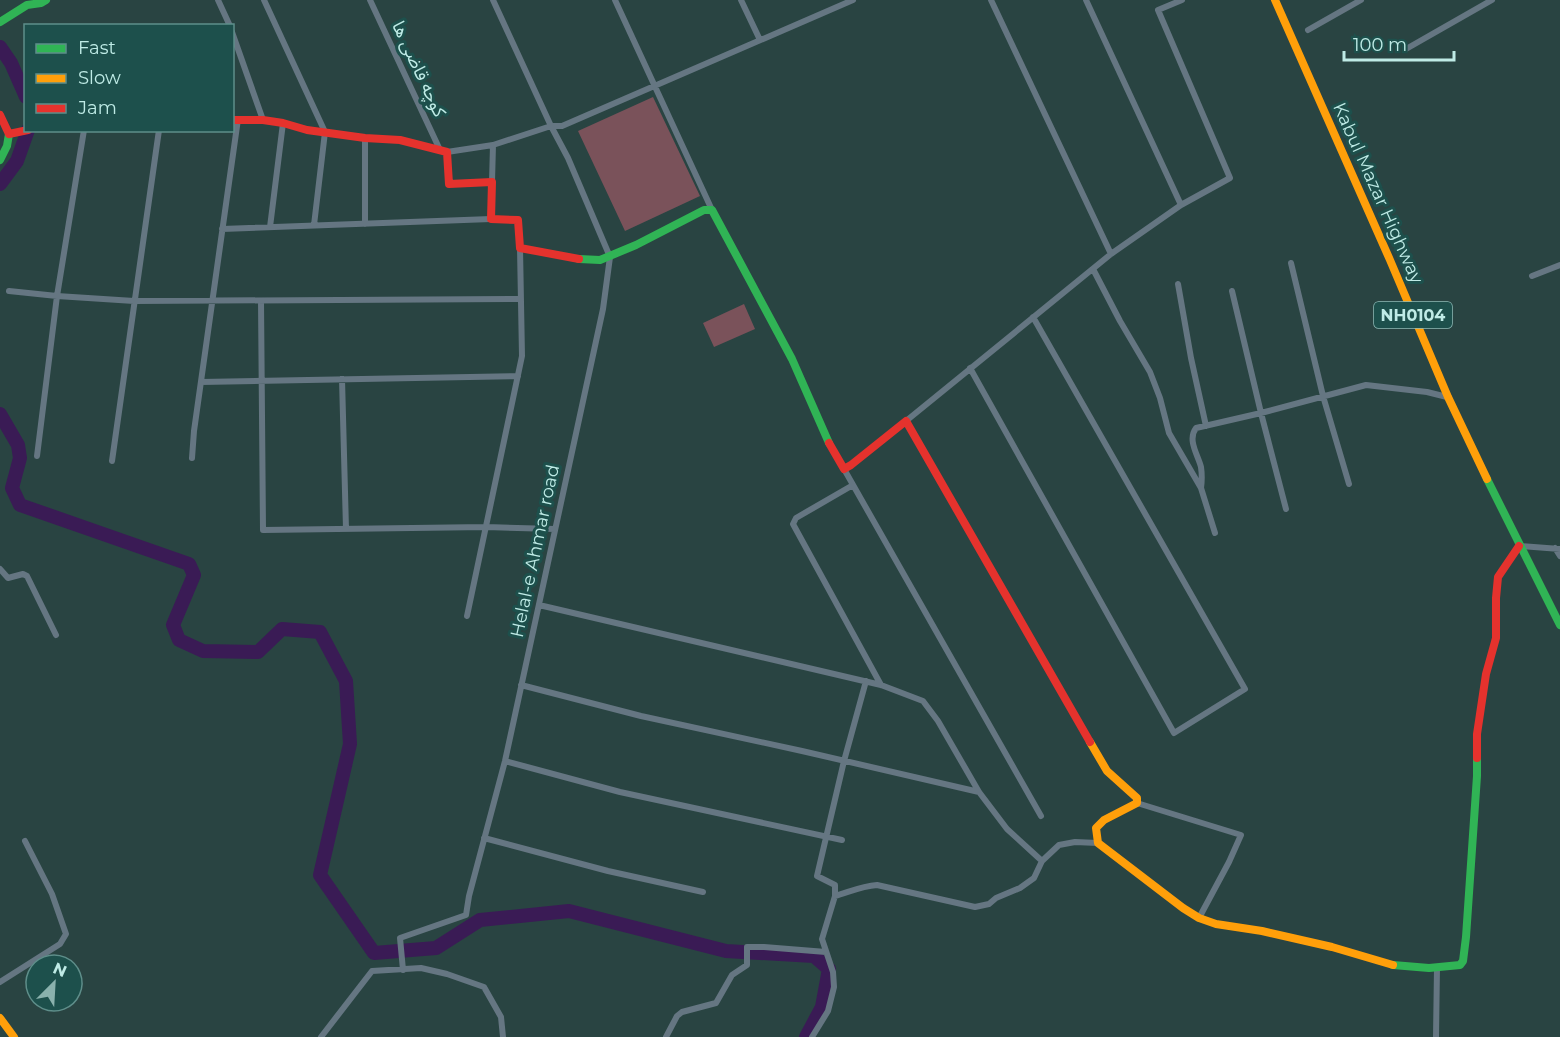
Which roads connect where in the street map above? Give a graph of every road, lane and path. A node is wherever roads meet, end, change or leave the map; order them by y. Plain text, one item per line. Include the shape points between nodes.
1 (46, 0) edge
2 (218, 0) edge
3 (264, 0) edge
4 (370, 0) edge
5 (493, 0) edge
6 (615, 0) edge
7 (741, 0) edge
8 (853, 0) edge
9 (991, 0) edge
10 (1086, 0) edge
11 (1182, 0) edge
12 (1275, 0) edge
13 (1361, 0) edge
14 (1492, 0) edge
15 (29, 3) edge
16 (0, 22) edge
17 (229, 24) edge
18 (1308, 30) dead end
19 (234, 38) edge
20 (760, 40) junction
21 (1406, 50) dead end
22 (655, 86) junction
23 (0, 115) edge
24 (235, 119) edge
25 (264, 120) junction
26 (284, 123) junction
27 (551, 126) junction
28 (24, 131) edge
29 (84, 132) edge
30 (159, 132) edge
31 (233, 132) edge
32 (325, 132) junction
33 (13, 133) junction
34 (365, 138) junction
35 (493, 145) junction
36 (444, 152) junction
37 (0, 160) edge
38 (492, 182) junction
39 (1181, 205) junction
40 (712, 210) junction
41 (491, 219) junction
42 (364, 224) junction
43 (314, 225) junction
44 (270, 227) junction
45 (222, 229) junction
46 (520, 248) junction
47 (1111, 254) junction
48 (610, 257) junction
49 (1291, 263) dead end
50 (1560, 265) edge
51 (1093, 269) junction
52 (1532, 276) dead end
53 (1178, 284) dead end
54 (9, 291) dead end
55 (1232, 291) dead end
56 (57, 296) junction
57 (521, 300) junction
58 (134, 302) junction
59 (212, 302) junction
60 (261, 302) junction
61 (1033, 317) junction
62 (970, 368) junction
63 (518, 376) junction
64 (342, 379) junction
65 (262, 381) junction
66 (201, 382) junction
67 (1323, 396) junction
68 (1448, 397) junction
69 (1261, 413) junction
70 (906, 421) junction
71 (1206, 426) junction
72 (37, 456) dead end
73 (192, 458) dead end
74 (112, 462) dead end
75 (844, 469) junction
76 (1349, 484) dead end
77 (853, 485) junction
78 (1201, 488) junction
79 (1286, 509) dead end
80 (486, 527) junction
81 (346, 529) junction
82 (555, 529) junction
83 (1215, 533) dead end
84 (1519, 546) junction
85 (1558, 548) edge
86 (1560, 556) edge
87 (0, 569) edge
88 (539, 605) junction
89 (467, 616) dead end
90 (1560, 625) edge
91 (56, 635) dead end
92 (866, 681) junction
93 (521, 685) junction
94 (881, 685) junction
95 (505, 761) junction
96 (844, 761) junction
97 (979, 792) junction
98 (1137, 803) junction
99 (1041, 816) dead end
100 (826, 836) junction
101 (484, 838) junction
102 (842, 840) dead end
103 (26, 842) dead end
104 (1098, 843) junction
105 (1042, 861) junction
106 (703, 892) dead end
107 (834, 896) junction
108 (1199, 918) junction
109 (826, 952) junction
110 (1437, 968) junction
111 (403, 970) junction
112 (0, 982) edge
113 (0, 1018) edge
114 (14, 1037) edge
115 (321, 1037) edge
116 (504, 1037) edge
117 (666, 1037) edge
118 (812, 1037) edge
119 (1436, 1037) edge

1 - 15 main road
2 - 17 street
3 - 32 street
4 - 36 street, کوچه قاضی ها
5 - 27 street
6 - 22 street
7 - 20 street
8 - 20 street
9 - 47 street
10 - 39 street
11 - 39 street via 1158,10 1230,178
12 - 68 main road, Kabul Mazar Highway / NH0104
13 - 18 street
14 - 21 street
15 - 16 main road
19 - 25 street
20 - 22 street
22 - 27 street via 562,126
22 - 40 street
23 - 33 main road
24 - 25 main road
25 - 26 main road
26 - 32 main road
26 - 44 street
27 - 35 street
27 - 48 street
28 - 33 main road
29 - 56 street
30 - 58 street
31 - 45 street
32 - 34 main road
32 - 43 street
33 - 37 main road
34 - 36 main road via 400,140
34 - 42 street
35 - 36 street
35 - 38 street
36 - 38 main road via 449,184
38 - 41 main road
39 - 47 street
40 - 48 main road via 704,210
40 - 75 main road via 792,359 824,434
41 - 42 street
41 - 46 main road via 518,220
42 - 43 street
43 - 44 street
44 - 45 street
45 - 59 street
46 - 48 main road via 586,260
46 - 57 street
47 - 51 street
48 - 82 street, Helal-e Ahmar road via 603,309
49 - 67 street
50 - 52 street
51 - 61 street
51 - 78 street via 1150,372 1170,433
53 - 71 street
54 - 56 street
55 - 69 street
56 - 58 street
56 - 72 street
57 - 60 street
57 - 63 street via 522,356
58 - 59 street
58 - 74 street
59 - 60 street
59 - 66 street
60 - 65 street
61 - 62 street
61 - 62 street via 1245,689 1174,733
62 - 70 street
63 - 64 street
63 - 80 street
64 - 65 street
64 - 81 street
65 - 66 street
65 - 81 street via 263,530
66 - 73 street
67 - 68 street via 1366,385
67 - 69 street
67 - 76 street
68 - 84 main road, Kabul Mazar Highway / NH0104
69 - 71 street
69 - 79 street
70 - 75 main road
70 - 98 main road via 1107,771 1137,798
71 - 78 street via 1196,428 1192,438 1201,466
75 - 77 street
77 - 94 street via 796,518 793,524
77 - 99 street
78 - 83 street
80 - 81 street
80 - 82 street
80 - 89 street
82 - 88 street, Helal-e Ahmar road
84 - 85 street
84 - 90 main road, Kabul Mazar Highway / NH0104
84 - 110 main road via 1498,577 1496,638 1477,734 1463,961 1460,965
85 - 86 street
87 - 91 street via 8,578 27,576
88 - 92 street
88 - 93 street, Helal-e Ahmar road
92 - 94 street
92 - 96 street
93 - 95 street, Helal-e Ahmar road
93 - 96 street
94 - 97 street via 923,700
95 - 100 street via 631,795
95 - 101 street, Helal-e Ahmar road
96 - 97 street
96 - 100 street
97 - 105 street via 1008,829
98 - 104 main road via 1096,828
98 - 108 street via 1241,835
100 - 102 street
100 - 107 street via 817,876 835,885
101 - 106 street
101 - 111 street, Helal-e Ahmar road via 466,915 400,938
103 - 112 street via 52,894 66,934 60,944
104 - 105 street via 1059,845
104 - 108 main road
105 - 107 street via 1034,878 1020,888 975,907 877,885
107 - 109 street via 822,939
108 - 110 main road via 1332,947 1393,966
109 - 117 street via 747,947 747,965 732,975 716,1003 682,1012
109 - 118 street via 834,987 828,1011
110 - 119 street
111 - 115 street via 372,971
111 - 116 street via 421,968 484,987 501,1017
113 - 114 main road

